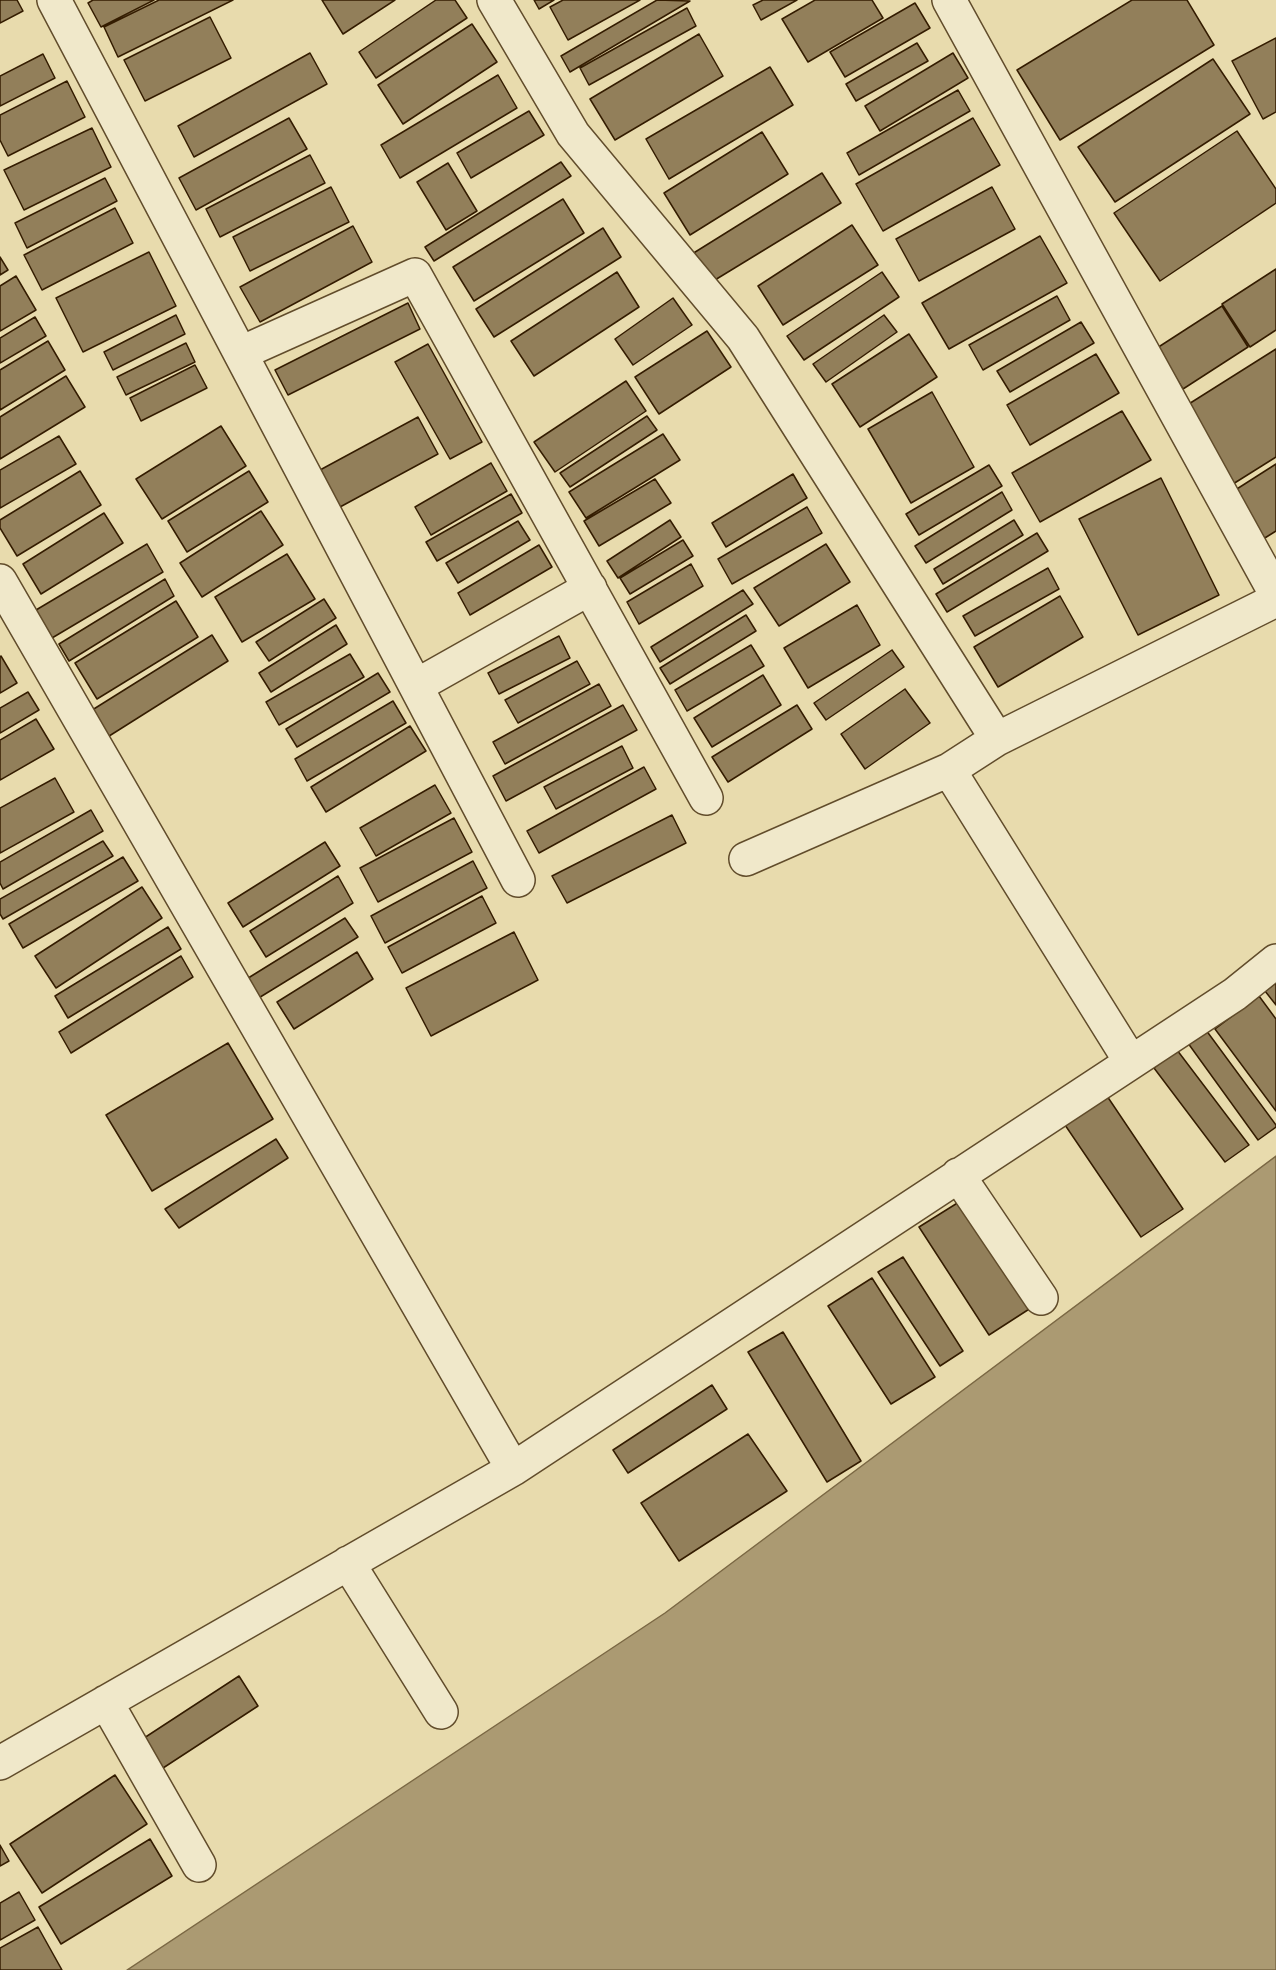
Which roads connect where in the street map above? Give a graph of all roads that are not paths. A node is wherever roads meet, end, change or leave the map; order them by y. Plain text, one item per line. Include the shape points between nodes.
1 (54, 0) edge
2 (494, 0) edge
3 (949, 0) edge
4 (241, 353) junction
5 (0, 581) edge
6 (590, 588) junction
7 (1276, 594) edge
8 (1276, 600) edge
9 (416, 686) junction
10 (997, 739) junction
11 (949, 770) junction
12 (706, 798) dead end
13 (746, 860) dead end
14 (518, 880) dead end
15 (1276, 961) edge
16 (1131, 1062) junction
17 (958, 1175) junction
18 (1041, 1298) dead end
19 (513, 1469) junction
20 (348, 1563) junction
21 (106, 1702) junction
22 (441, 1712) dead end
23 (0, 1763) edge
24 (199, 1865) dead end

1 - 4 street
2 - 10 street via 573,134 743,339
3 - 7 street
4 - 6 street via 416,275
4 - 9 street
5 - 19 street
6 - 9 street
6 - 12 street
8 - 10 street
9 - 14 street
10 - 11 street
11 - 13 street
11 - 16 street
15 - 16 street via 1235,994
16 - 17 street
17 - 18 street
17 - 19 street
19 - 20 street
20 - 21 street
20 - 22 street
21 - 23 street
21 - 24 street

